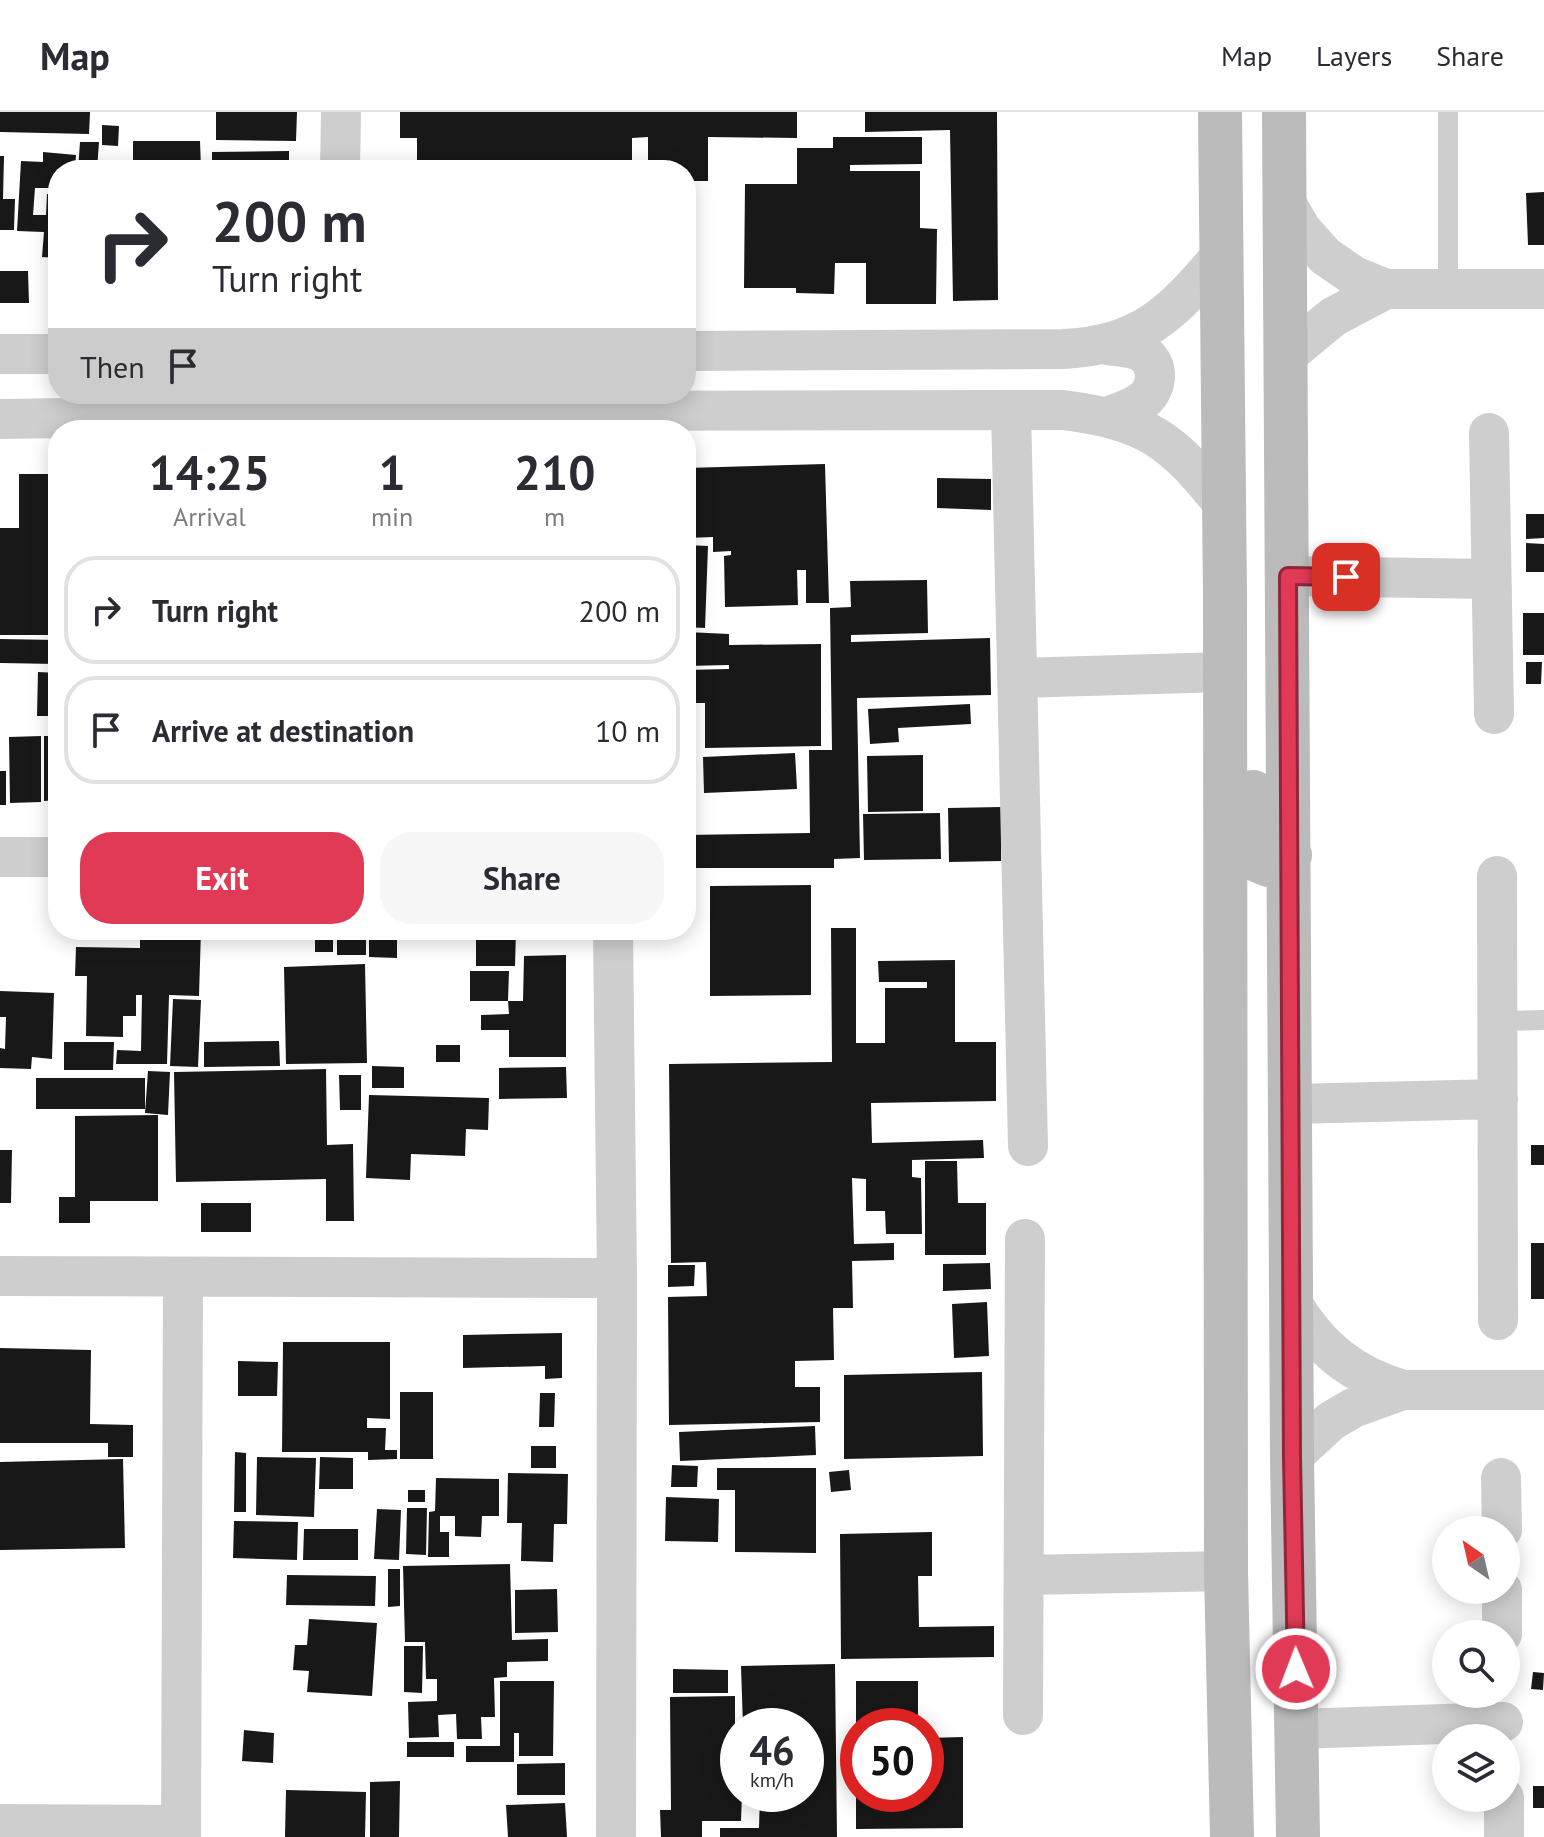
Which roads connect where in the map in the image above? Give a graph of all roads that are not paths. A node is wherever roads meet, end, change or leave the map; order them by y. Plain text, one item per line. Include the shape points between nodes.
1 (341, 112) edge
2 (1220, 112) edge
3 (1284, 112) edge
4 (1448, 112) edge
5 (340, 160) edge
6 (1284, 199) junction
7 (1221, 256) junction
8 (1386, 289) junction
9 (1448, 289) junction
10 (1544, 289) edge
11 (1108, 345) junction
12 (696, 351) edge
13 (0, 354) edge
14 (48, 354) edge
15 (1286, 356) junction
16 (1011, 411) junction
17 (1107, 417) junction
18 (0, 419) edge
19 (549, 420) edge
20 (670, 420) edge
21 (48, 422) edge
22 (1489, 433) dead end
23 (1224, 505) junction
24 (1288, 576) junction
25 (1491, 579) junction
26 (1224, 672) junction
27 (1017, 678) junction
28 (1494, 714) dead end
29 (1290, 855) junction
30 (0, 857) edge
31 (48, 857) edge
32 (1497, 876) dead end
33 (613, 940) edge
34 (1544, 1020) edge
35 (1497, 1021) junction
36 (1498, 1099) junction
37 (1291, 1104) junction
38 (1028, 1146) dead end
39 (1025, 1239) dead end
40 (0, 1276) edge
41 (183, 1277) junction
42 (617, 1278) junction
43 (1292, 1303) junction
44 (1498, 1320) dead end
45 (1403, 1390) junction
46 (1544, 1390) edge
47 (1292, 1457) junction
48 (1501, 1478) dead end
49 (1502, 1516) edge
50 (1226, 1571) junction
51 (1024, 1575) junction
52 (1023, 1715) dead end
53 (1503, 1718) edge
54 (1297, 1729) junction
55 (1504, 1812) edge
56 (0, 1824) edge
57 (181, 1831) edge
58 (616, 1837) edge
59 (1232, 1837) edge
60 (1298, 1837) edge
61 (1504, 1837) edge

1 - 5 street
2 - 7 main road
3 - 6 main road
4 - 9 lane
6 - 8 street via 1325,256
6 - 15 main road
7 - 11 street via 1159,320
7 - 23 main road
8 - 9 street
8 - 15 street via 1333,317
9 - 10 street
11 - 12 street via 1050,350
11 - 17 street via 1144,353 1156,378 1142,402
13 - 14 street
15 - 24 main road
16 - 17 street via 1063,410
16 - 20 street
16 - 27 street
17 - 23 street via 1151,432 1180,453
18 - 21 street
19 - 20 street
22 - 25 street
23 - 26 main road
24 - 25 street
24 - 29 main road
25 - 28 street
26 - 27 street
26 - 29 main road via 1243,705 1251,735 1256,857 1269,865
26 - 50 main road
27 - 38 street
29 - 37 main road
30 - 31 street
32 - 35 street
33 - 42 street
34 - 35 lane
35 - 36 street
36 - 37 street
36 - 44 street
37 - 43 main road
39 - 51 street
40 - 41 street
41 - 42 street
41 - 57 street
42 - 58 street
43 - 45 street via 1337,1359
43 - 47 main road
45 - 46 street
45 - 47 street via 1331,1421
47 - 54 main road
48 - 49 street
50 - 51 street
50 - 59 main road
51 - 52 street
53 - 54 street
54 - 60 main road
55 - 61 street
56 - 57 street

